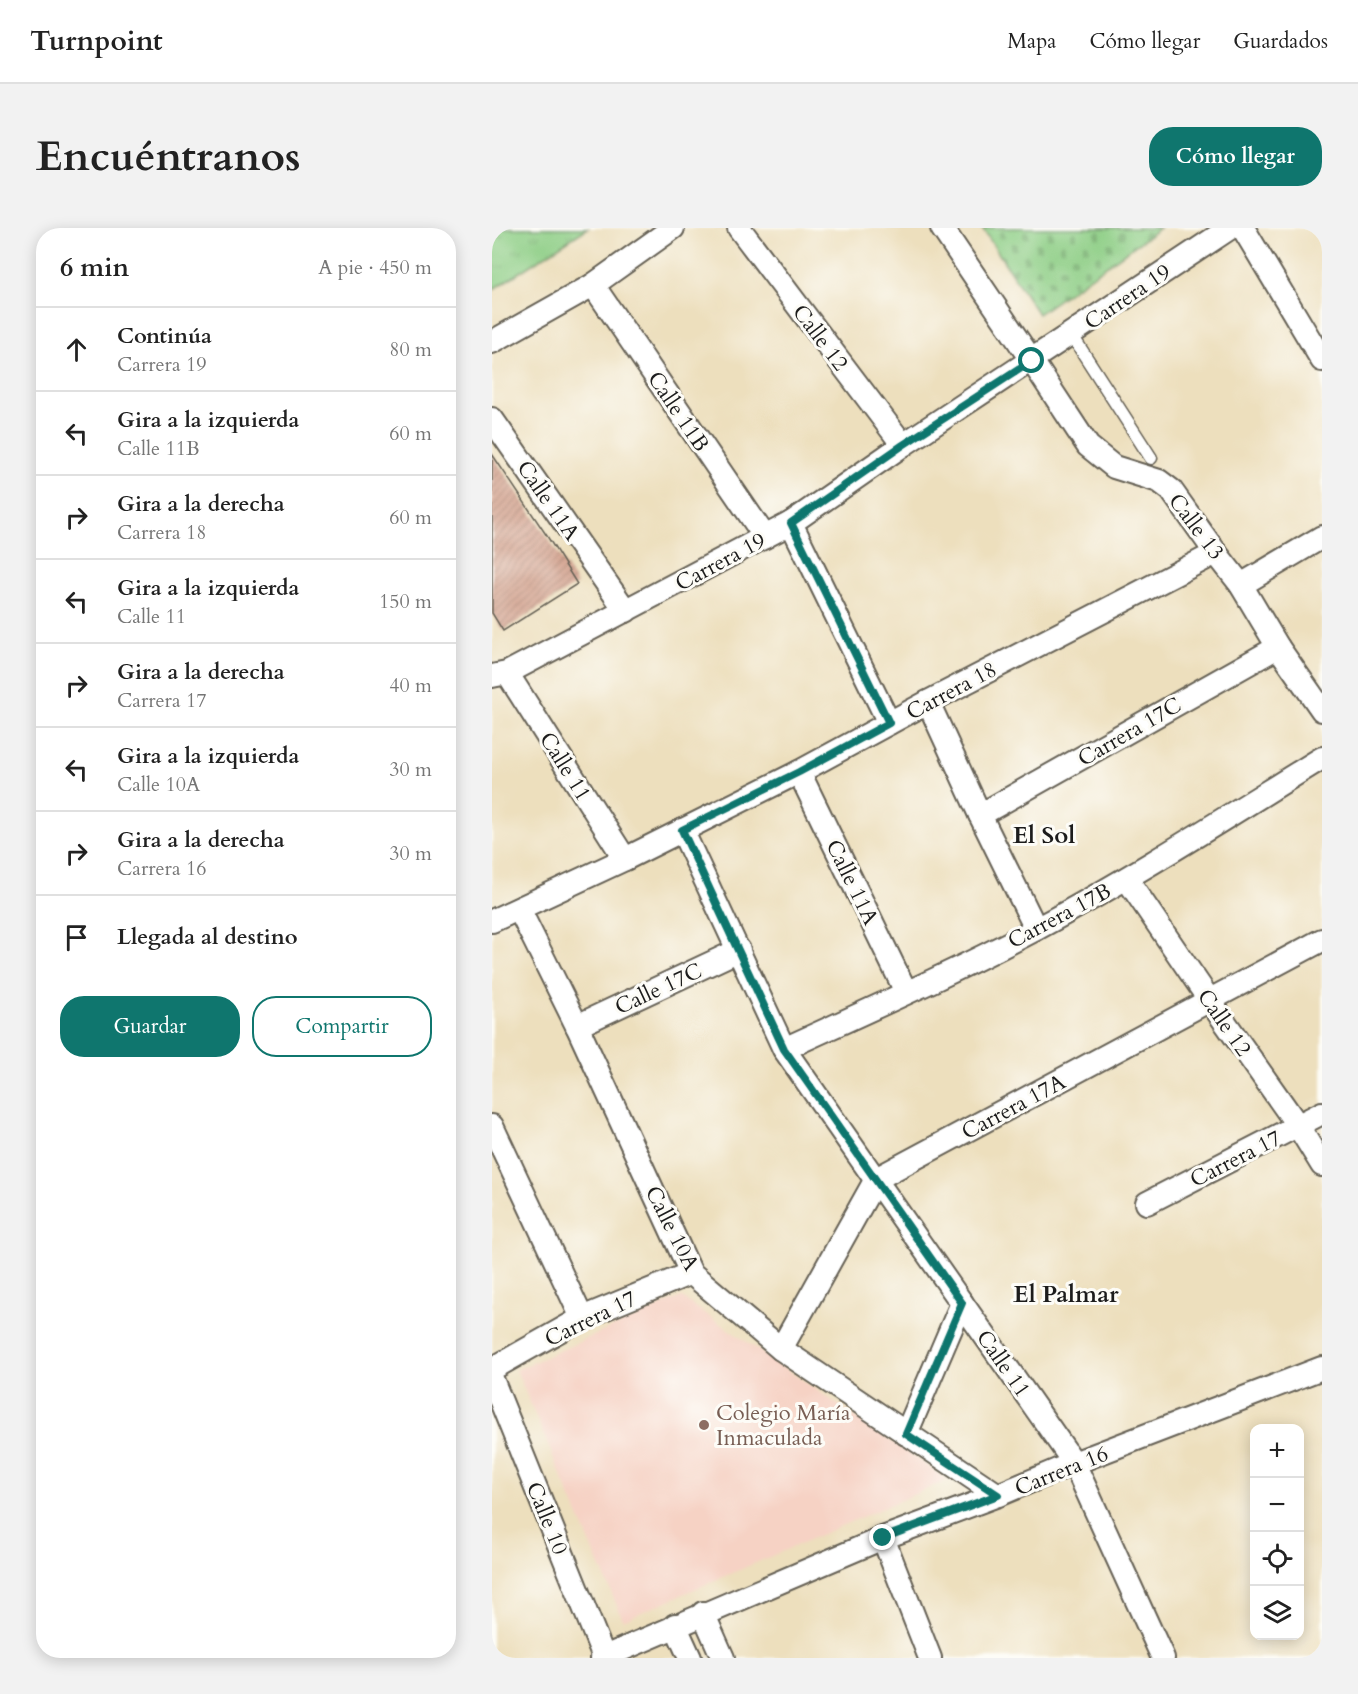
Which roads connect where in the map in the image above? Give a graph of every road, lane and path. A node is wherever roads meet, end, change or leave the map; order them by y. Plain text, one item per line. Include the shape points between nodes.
1 (673, 228) edge
2 (739, 228) edge
3 (942, 228) edge
4 (1230, 228) edge
5 (1243, 228) edge
6 (593, 285) junction
7 (1071, 333) junction
8 (492, 342) edge
9 (1322, 360) edge
10 (1032, 361) junction
11 (492, 418) edge
12 (903, 445) junction
13 (1151, 458) dead end
14 (791, 523) junction
15 (765, 537) junction
16 (1322, 537) edge
17 (1216, 553) junction
18 (1241, 585) junction
19 (626, 611) junction
20 (1278, 646) junction
21 (499, 674) edge
22 (928, 702) junction
23 (1322, 710) edge
24 (889, 723) junction
25 (1322, 758) edge
26 (799, 772) junction
27 (981, 815) junction
28 (682, 830) junction
29 (625, 859) junction
30 (1127, 879) junction
31 (519, 909) junction
32 (492, 921) edge
33 (1036, 928) junction
34 (1322, 940) edge
35 (739, 950) junction
36 (906, 992) junction
37 (1210, 1001) junction
38 (577, 1026) junction
39 (784, 1049) junction
40 (1322, 1113) edge
41 (492, 1126) edge
42 (1298, 1126) junction
43 (1322, 1165) edge
44 (876, 1179) junction
45 (1147, 1203) dead end
46 (691, 1273) junction
47 (962, 1303) junction
48 (582, 1318) junction
49 (780, 1349) junction
50 (1322, 1368) edge
51 (492, 1369) edge
52 (492, 1379) edge
53 (906, 1434) junction
54 (1074, 1463) junction
55 (998, 1495) junction
56 (883, 1538) junction
57 (703, 1613) junction
58 (675, 1625) junction
59 (603, 1657) edge
60 (690, 1658) edge
61 (723, 1658) edge
62 (930, 1658) edge
63 (1163, 1658) edge

1 - 6 street
2 - 12 street, Calle 12
3 - 10 street, Calle 13
4 - 7 street, Carrera 19
5 - 9 street
6 - 8 street
6 - 15 street, Calle 11B
7 - 10 street, Carrera 19
7 - 13 lane
10 - 12 street, Carrera 19
10 - 17 street, Calle 13 via 1088,446 1114,468 1159,481 1171,490
11 - 19 street, Calle 11A
12 - 14 street, Carrera 19
14 - 15 street, Carrera 19
14 - 24 street
15 - 19 street, Carrera 19
16 - 18 street
17 - 18 street, Calle 13
17 - 22 street, Carrera 18
18 - 20 street, Calle 13
19 - 21 street, Carrera 19
20 - 23 street, Calle 13
20 - 27 street, Carrera 17C
21 - 29 street, Calle 11
22 - 24 street, Carrera 18
22 - 27 street
24 - 26 street, Carrera 18
25 - 30 street, Carrera 17B
26 - 28 street, Carrera 18
26 - 36 street, Calle 11A
27 - 33 street
28 - 29 street, Carrera 18
28 - 35 street, Calle 11
29 - 31 street, Carrera 18
30 - 33 street, Carrera 17B
30 - 37 street, Calle 12
31 - 32 street, Carrera 18
31 - 38 street, Calle 10A
33 - 36 street, Carrera 17B
34 - 37 street, Carrera 17A
35 - 38 street, Calle 17C
35 - 39 street, Calle 11
36 - 39 street, Carrera 17B
37 - 42 street, Calle 12
37 - 44 street, Carrera 17A
38 - 46 street, Calle 10A
39 - 44 street, Calle 11
40 - 42 street, Carrera 17
41 - 48 street
42 - 43 street, Calle 12
42 - 45 street, Carrera 17
44 - 47 street, Calle 11
44 - 49 street
46 - 48 street, Carrera 17
46 - 49 street, Calle 10A
47 - 53 street
47 - 54 street, Calle 11
48 - 51 street, Carrera 17
49 - 53 street, Calle 10A
50 - 54 street, Carrera 16
52 - 59 street, Calle 10
53 - 55 street, Calle 10A
54 - 55 street, Carrera 16
54 - 63 street, Calle 11
55 - 56 street, Carrera 16
56 - 57 street, Carrera 16
56 - 62 street
57 - 58 street, Carrera 16
57 - 61 street
58 - 59 street, Carrera 16
58 - 60 street

